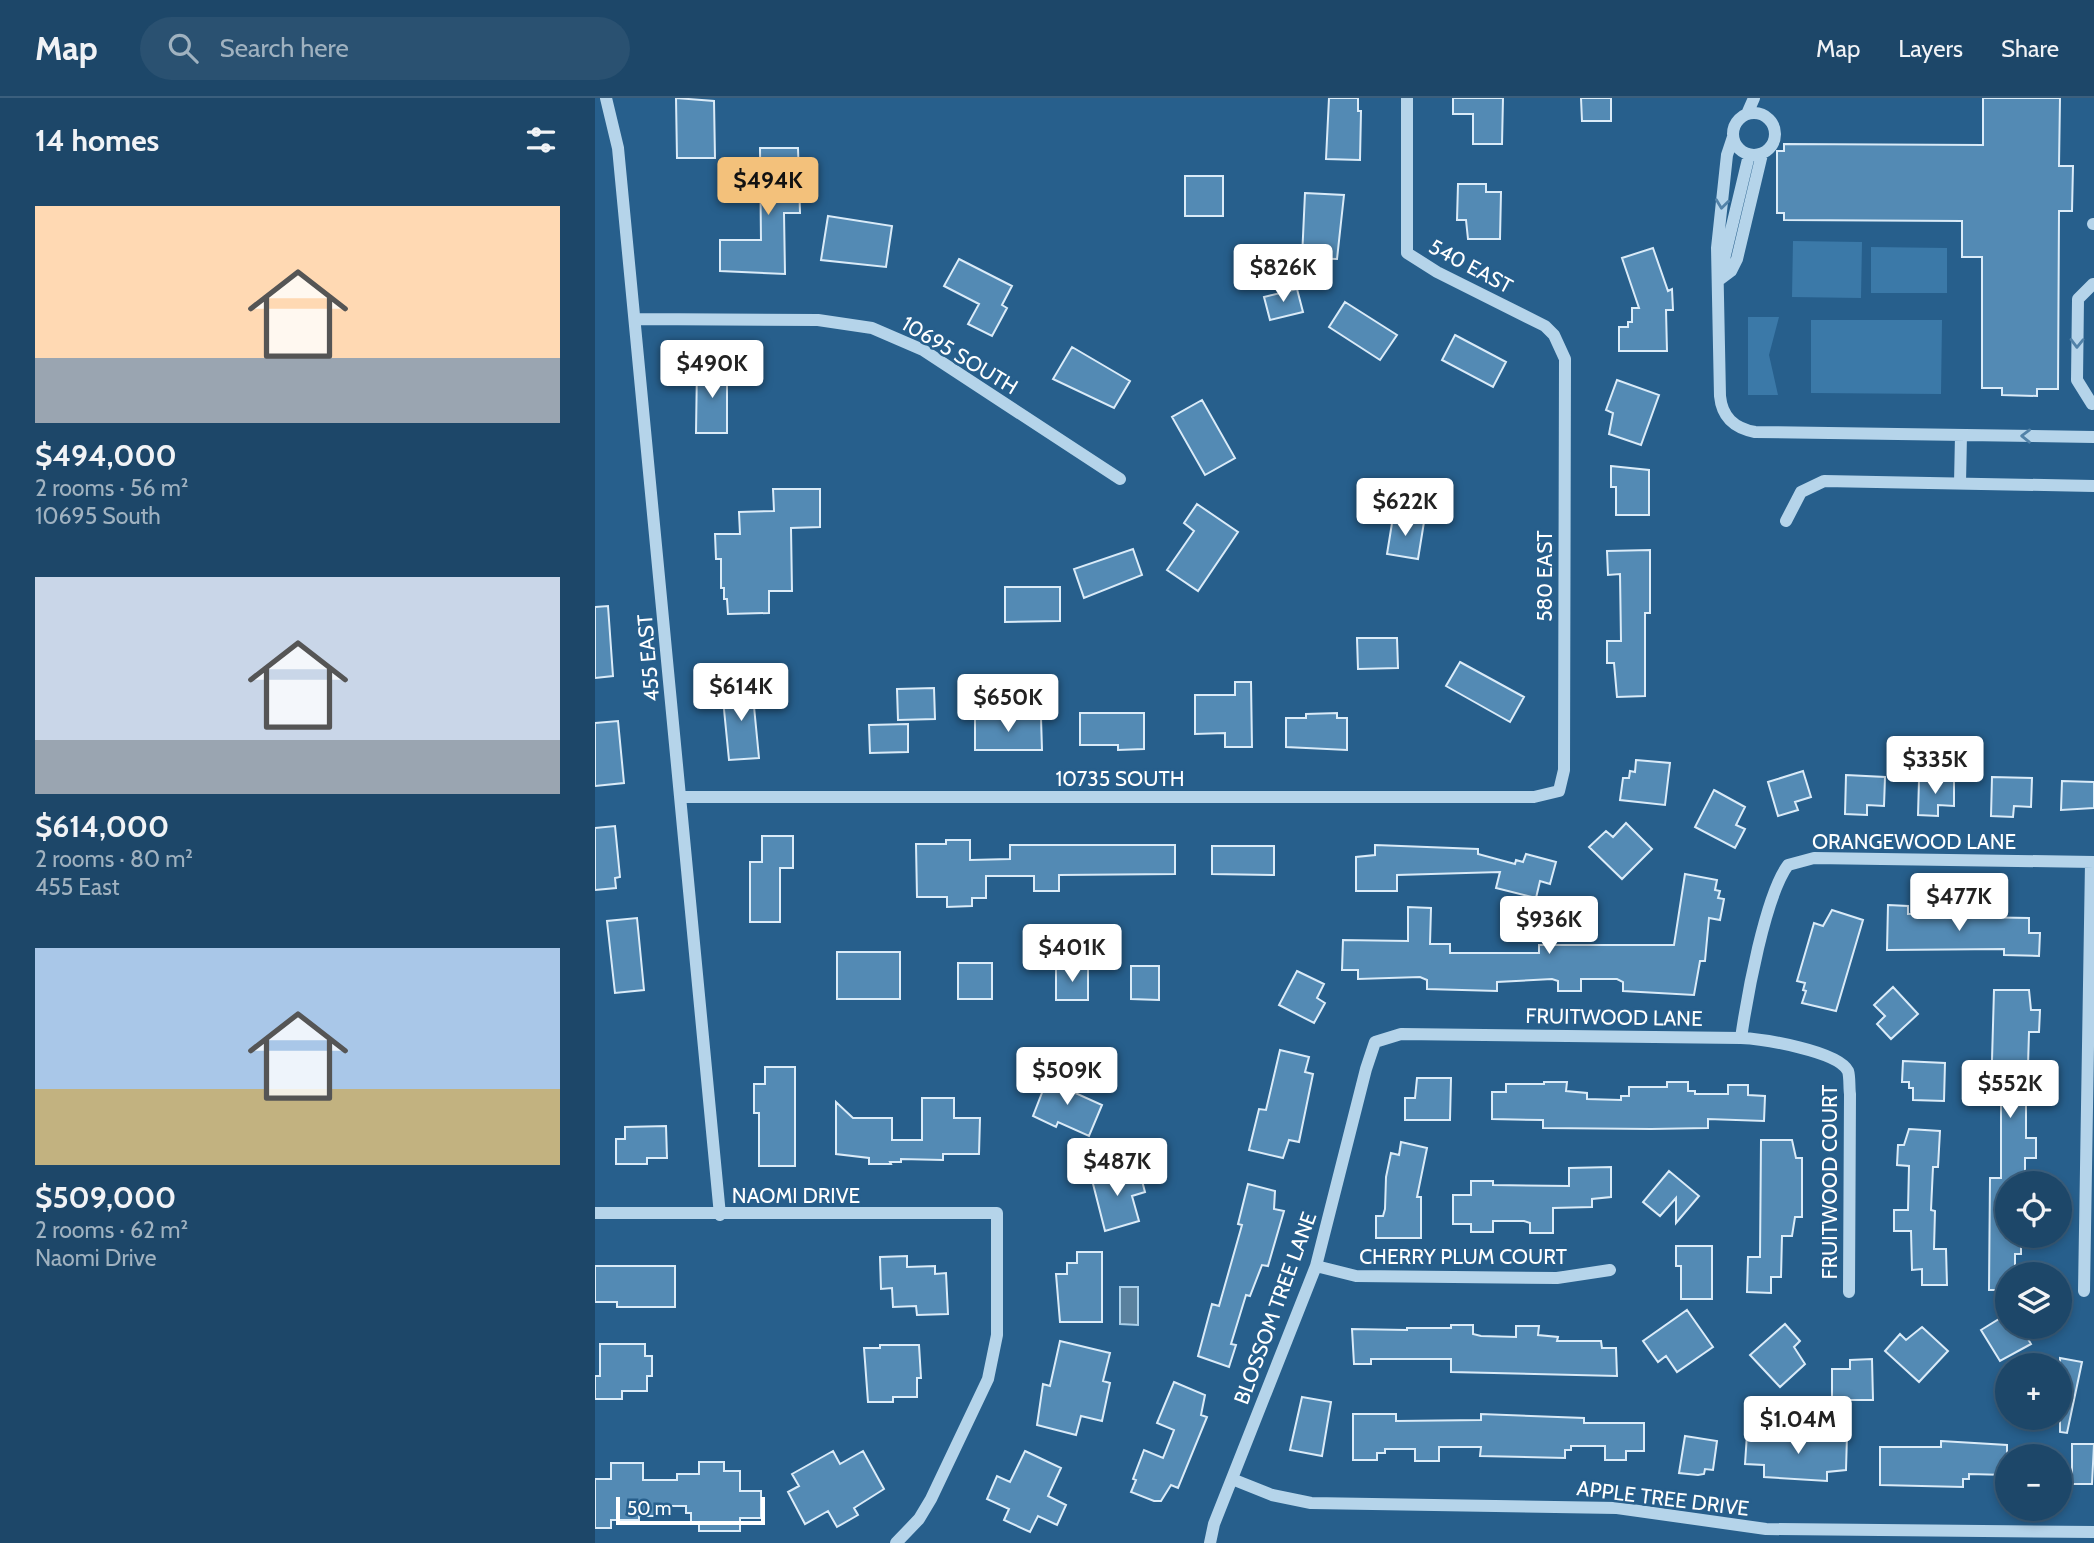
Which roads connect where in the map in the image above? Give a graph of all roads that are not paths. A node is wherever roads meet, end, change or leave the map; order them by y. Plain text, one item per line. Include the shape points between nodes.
1 (606, 98) edge
2 (1407, 98) edge
3 (1753, 98) edge
4 (1747, 114) junction
5 (1733, 136) junction
6 (1756, 155) junction
7 (1719, 280) junction
8 (2093, 284) edge
9 (635, 319) junction
10 (1565, 359) joint
11 (2092, 404) dead end
12 (1961, 435) junction
13 (2093, 437) edge
14 (1120, 479) dead end
15 (1960, 483) junction
16 (2094, 486) edge
17 (1786, 521) dead end
18 (1559, 791) joint
19 (680, 797) junction
20 (2093, 862) edge
21 (1741, 1038) junction
22 (1375, 1042) joint
23 (1848, 1072) joint
24 (595, 1213) edge
25 (720, 1215) junction
26 (1316, 1266) junction
27 (1610, 1270) dead end
28 (2084, 1291) dead end
29 (1849, 1292) dead end
30 (1232, 1479) junction
31 (2094, 1532) edge
32 (896, 1543) edge
33 (1210, 1543) edge

1 - 9 street, 455 EAST via 618,148
2 - 10 street, 540 EAST via 1407,253 1545,326
3 - 4 street
4 - 5 street via 1736,123
4 - 6 street via 1766,116 1775,126 1773,145
5 - 6 street via 1738,148
5 -> 7 street via 1717,248
6 - 7 street via 1737,258 1731,271
7 - 12 street via 1721,405 1737,427 1755,432
8 -> 11 street via 2078,299 2077,313 2077,380
9 - 14 street, 10695 SOUTH via 818,320 881,331 923,350
9 - 19 street, 455 EAST
10 - 18 street, 580 EAST via 1564,770
13 -> 12 street
12 - 15 street
15 - 16 street
15 - 17 street via 1816,483 1795,499
18 - 19 street, 10735 SOUTH via 1534,797
19 - 25 street, 455 EAST
20 - 21 street, ORANGEWOOD LANE via 1814,858 1788,865 1775,888
20 - 28 street
21 - 22 street, FRUITWOOD LANE via 1401,1034
21 - 23 street, FRUITWOOD LANE via 1773,1041 1828,1057
22 - 26 street, BLOSSOM TREE LANE
23 - 29 street, FRUITWOOD COURT
24 - 25 street, NAOMI DRIVE
25 - 32 street, NAOMI DRIVE via 997,1213 997,1335 988,1380 931,1499
26 - 27 street, CHERRY PLUM COURT via 1356,1276 1557,1278
26 - 30 street, BLOSSOM TREE LANE
30 - 31 street, APPLE TREE DRIVE via 1272,1495 1311,1503 1617,1508 1766,1529
30 - 33 street, BLOSSOM TREE LANE

